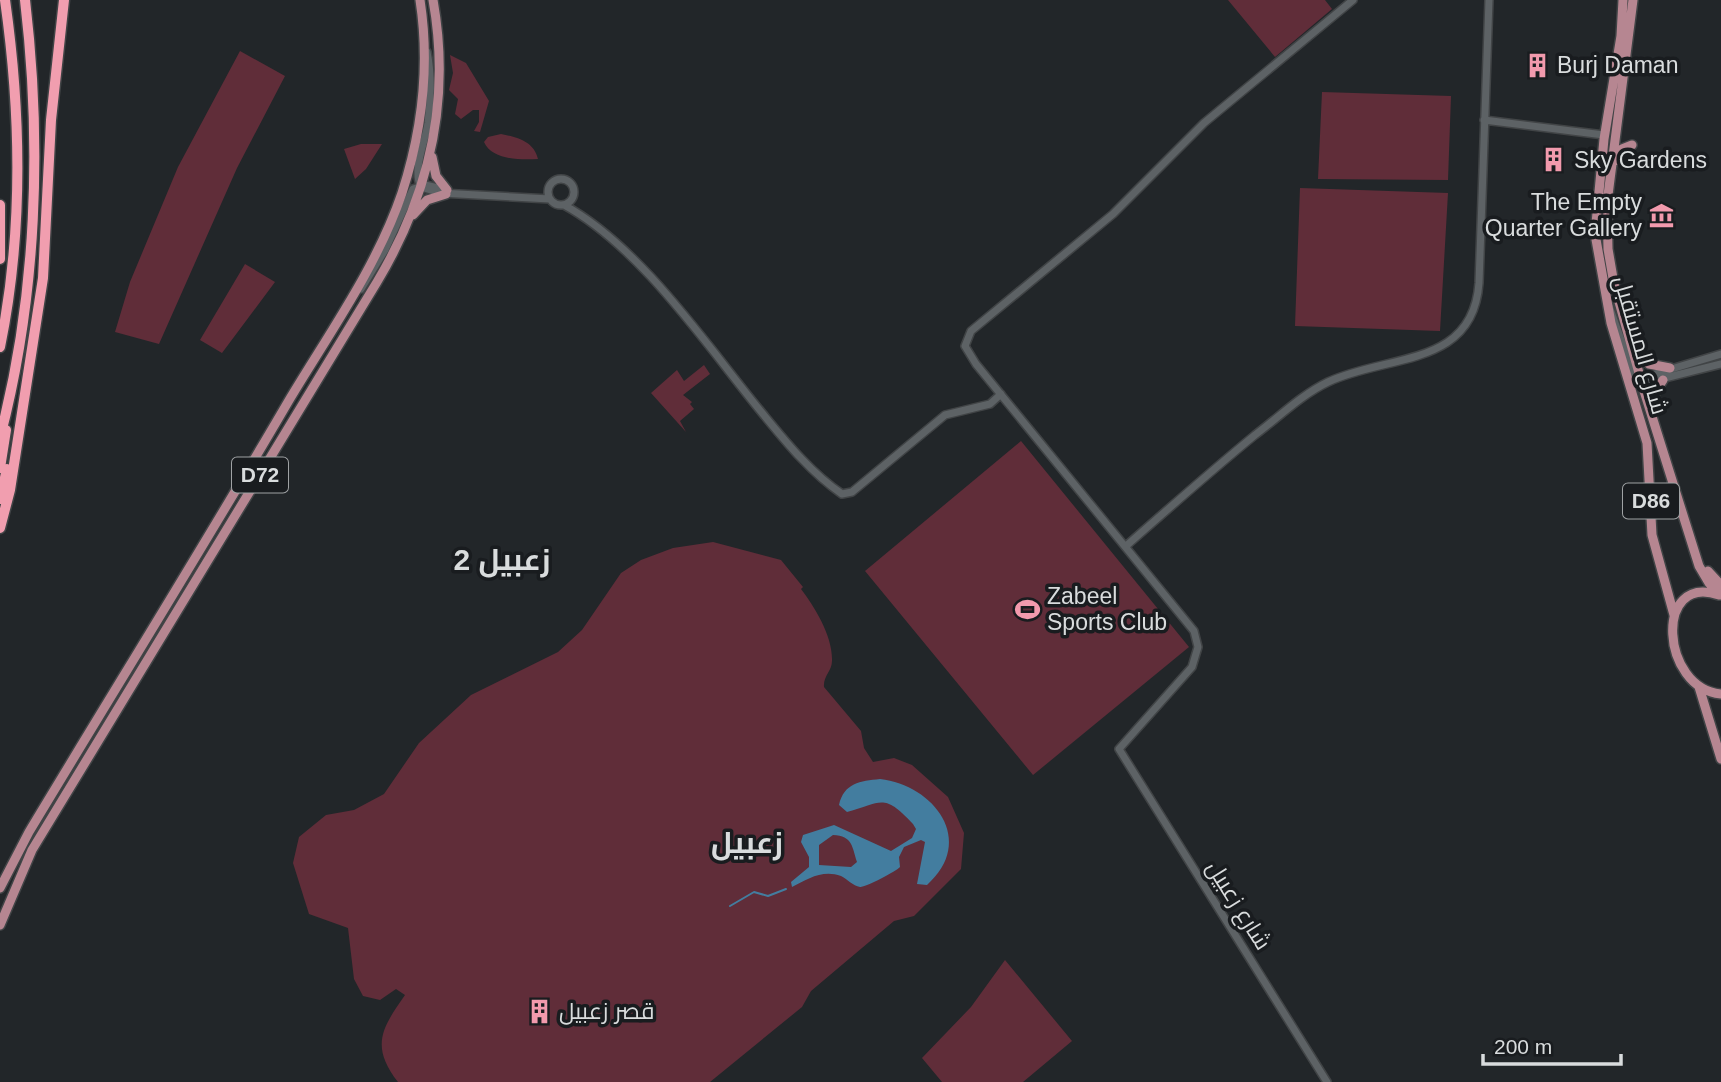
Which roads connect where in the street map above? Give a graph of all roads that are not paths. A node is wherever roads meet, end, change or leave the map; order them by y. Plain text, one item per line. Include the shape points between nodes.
1 (4, 0) edge
2 (25, 0) edge
3 (64, 0) edge
4 (420, 0) edge
5 (433, 0) edge
6 (1353, 0) edge
7 (1489, 0) edge
8 (1623, 0) edge
9 (1633, 0) edge
10 (0, 10) edge
11 (424, 41) junction
12 (1612, 85) junction
13 (1485, 120) junction
14 (1604, 135) junction
15 (1616, 139) junction
16 (1632, 145) dead end
17 (431, 150) junction
18 (1612, 166) junction
19 (421, 186) junction
20 (549, 188) junction
21 (446, 192) junction
22 (532, 195) junction
23 (574, 197) junction
24 (550, 199) junction
25 (0, 205) edge
26 (564, 205) junction
27 (586, 217) junction
28 (408, 222) junction
29 (0, 259) edge
30 (1618, 271) dead end
31 (1614, 284) junction
32 (336, 320) junction
33 (1631, 345) junction
34 (0, 347) edge
35 (1721, 354) edge
36 (1721, 364) edge
37 (1670, 368) junction
38 (1663, 380) junction
39 (1637, 383) junction
40 (1002, 394) junction
41 (9, 400) junction
42 (1653, 417) junction
43 (19, 425) junction
44 (0, 437) edge
45 (0, 468) edge
46 (0, 499) edge
47 (0, 528) edge
48 (1691, 541) junction
49 (1126, 546) junction
50 (1721, 585) edge
51 (1721, 595) edge
52 (1674, 615) junction
53 (1698, 686) junction
54 (1721, 694) edge
55 (1721, 759) edge
56 (0, 888) edge
57 (0, 925) edge
58 (1326, 1082) edge

1 - 10 highway
1 - 34 highway via 13,85 14,224
2 - 41 highway via 34,163 30,247
3 - 43 highway via 51,120 45,256
4 - 11 main road, D72
5 - 17 main road, D72 via 440,84
6 - 40 street via 1204,122 1113,214 968,334 968,354
7 - 13 street
8 - 12 main road, شارع المستقبل / D86
9 - 15 main road, شارع المستقبل / D86
11 - 19 street via 431,88 416,176
11 - 32 main road, D72 via 421,112 406,179 385,234
12 - 14 main road, شارع المستقبل / D86
12 - 15 main road via 1616,97 1611,130
13 - 14 street
13 - 49 street via 1479,292 1464,328 1440,348 1352,373 1308,394
14 - 39 main road, شارع المستقبل / D86 via 1595,234 1608,304
15 - 18 main road, شارع المستقبل / D86
16 - 18 main road via 1622,149
17 - 19 main road, D72
17 - 21 main road via 436,176
18 - 31 main road, شارع المستقبل / D86 via 1607,225
19 - 21 street
19 - 28 main road, D72
19 - 32 street via 411,192 373,271
20 - 22 street
20 - 23 street via 556,180 566,180 573,186
20 - 24 street
21 - 22 street
21 - 28 main road via 428,200
22 - 24 street
23 - 26 street
23 - 27 street
24 - 26 street
25 - 29 highway
26 - 27 street
27 - 40 street via 631,256 780,435 842,494 852,492 945,415 989,404
28 - 57 main road, D72 via 377,282 32,850
30 - 31 main road
31 - 33 main road, شارع المستقبل / D86
32 - 56 main road, D72 via 29,832
33 - 37 main road via 1649,364
33 - 39 main road, شارع المستقبل / D86
35 - 37 street
36 - 38 street
37 - 39 street
38 - 39 street
38 - 42 main road via 1654,396
39 - 42 main road, شارع المستقبل / D86
39 - 52 main road, شارع المستقبل / D86 via 1647,443 1652,535
40 - 49 street
41 - 44 highway
41 - 45 highway
42 - 48 main road, شارع المستقبل / D86
43 - 46 highway
43 - 47 highway
48 - 50 main road
48 - 51 main road, شارع المستقبل / D86 via 1702,572
49 - 58 street, شارع زعبيل via 1194,631 1198,652 1192,667 1119,748
51 - 52 main road via 1692,595
52 - 53 main road, شارع المستقبل via 1677,656
53 - 54 main road
53 - 55 main road

